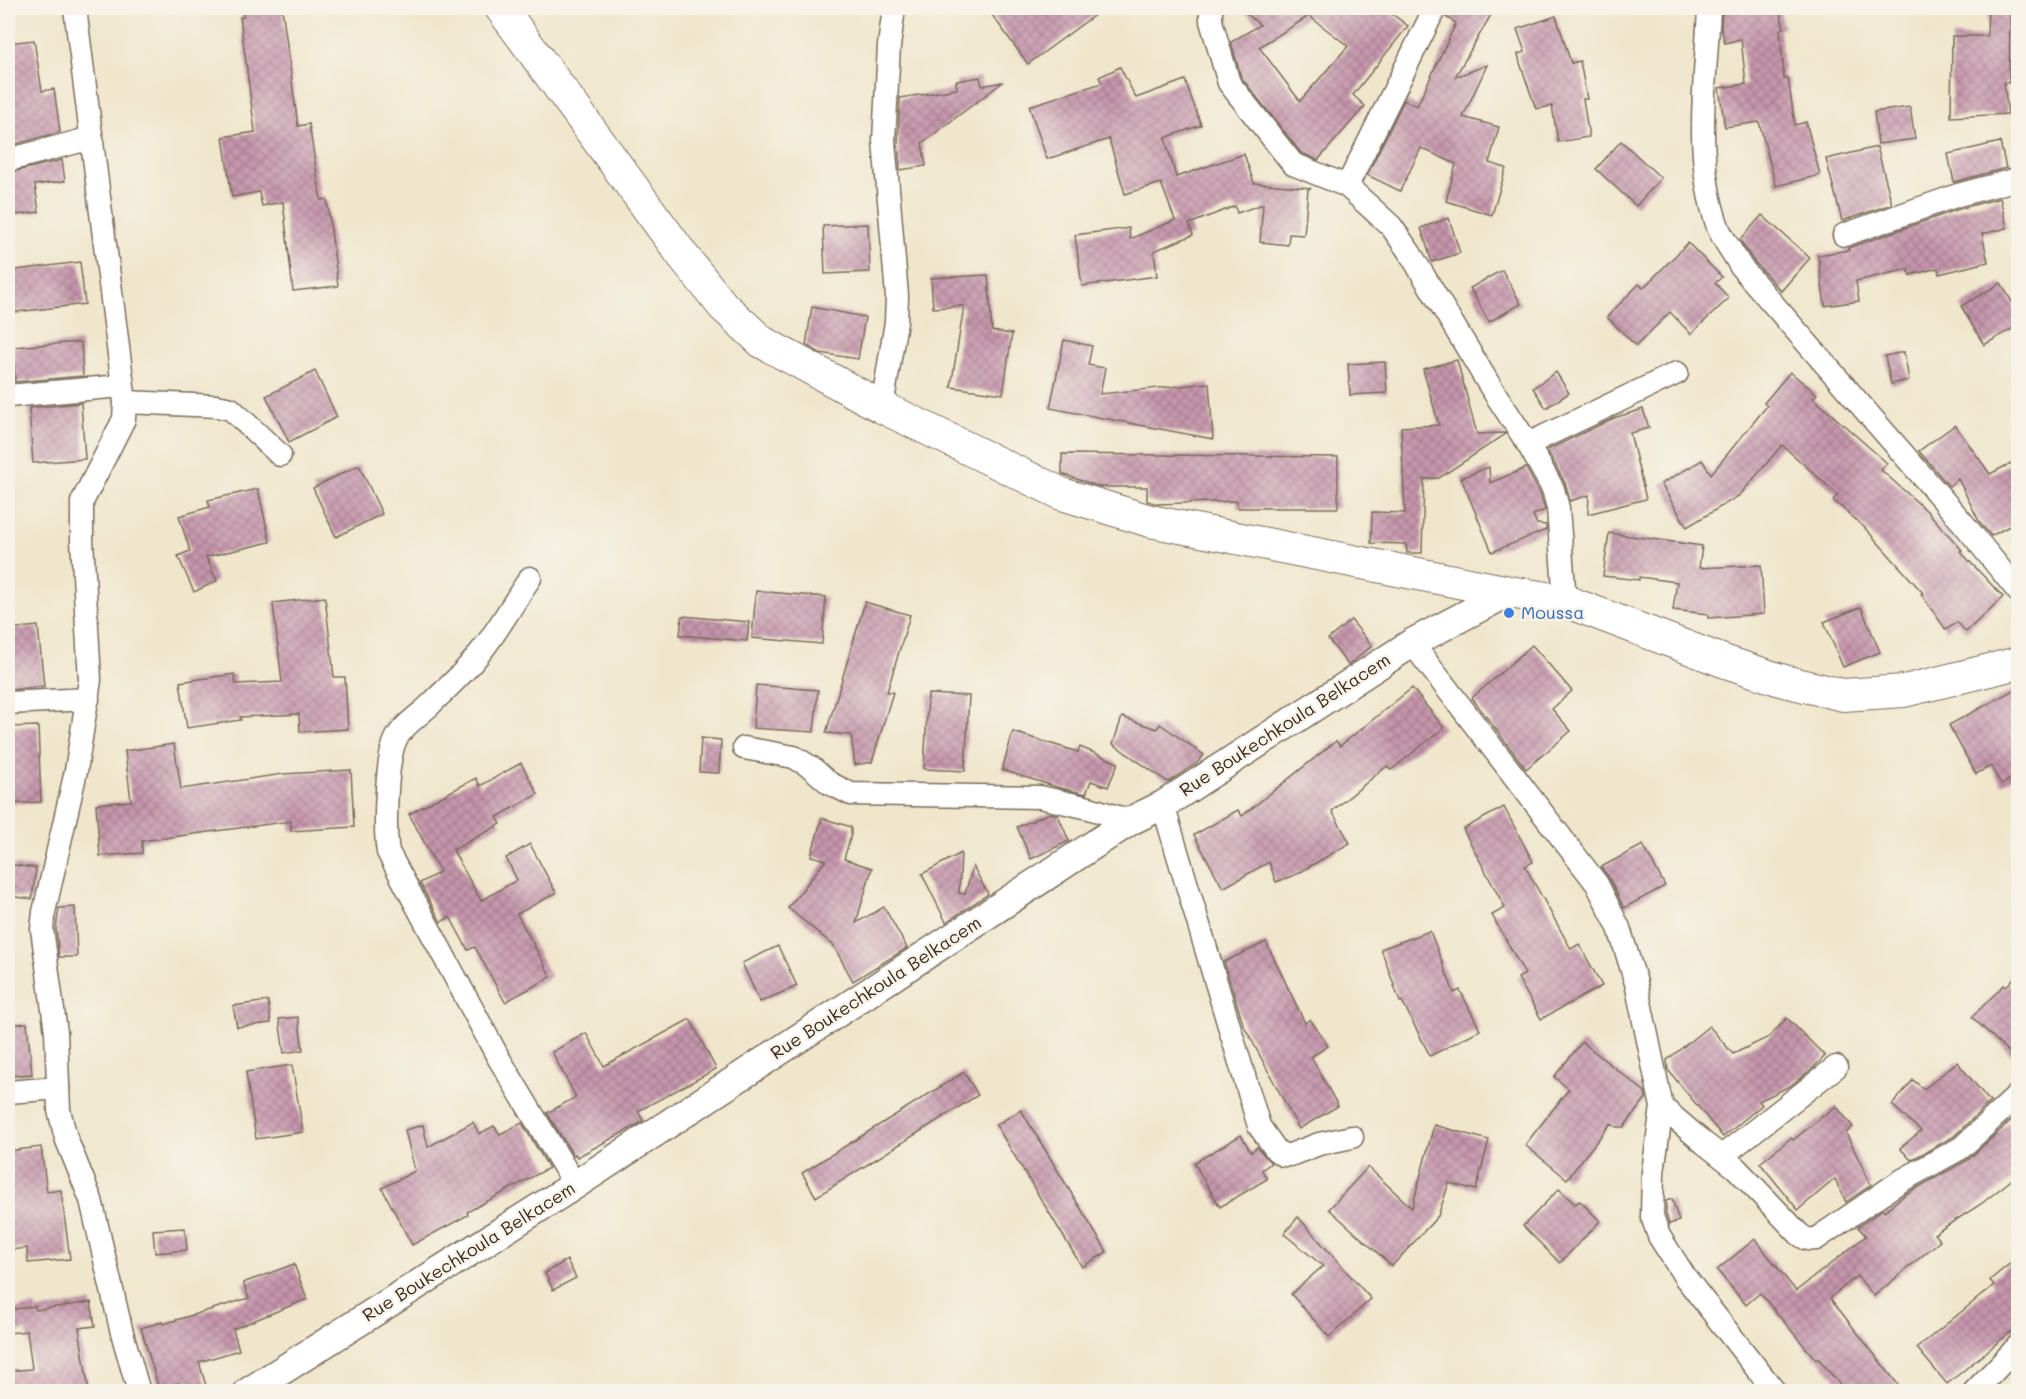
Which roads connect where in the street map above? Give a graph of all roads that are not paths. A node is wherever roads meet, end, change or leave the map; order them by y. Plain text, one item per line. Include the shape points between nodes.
1 (75, 8) edge
2 (501, 8) edge
3 (894, 8) edge
4 (1211, 8) edge
5 (1435, 8) edge
6 (1709, 8) edge
7 (92, 138) junction
8 (8, 160) edge
9 (2019, 179) edge
10 (1347, 186) junction
11 (1844, 235) dead end
12 (1677, 373) dead end
13 (124, 394) junction
14 (8, 396) edge
15 (882, 407) junction
16 (1528, 444) junction
17 (280, 454) dead end
18 (530, 578) dead end
19 (2019, 591) edge
20 (1509, 592) junction
21 (1565, 601) junction
22 (1412, 643) junction
23 (2019, 663) edge
24 (88, 699) junction
25 (8, 703) edge
26 (744, 748) dead end
27 (1163, 805) junction
28 (1130, 821) junction
29 (1836, 1067) dead end
30 (58, 1088) junction
31 (8, 1092) edge
32 (2019, 1095) edge
33 (1662, 1107) junction
34 (1352, 1137) dead end
35 (1722, 1156) junction
36 (575, 1185) junction
37 (2019, 1346) edge
38 (139, 1392) edge
39 (248, 1392) edge
40 (1775, 1392) edge
41 (1974, 1392) edge

1 - 7 street
2 - 15 main road via 723,306 762,342
3 - 15 street via 884,141 897,296
4 - 10 street via 1210,21 1229,83 1293,164
5 - 10 street
6 - 19 street via 1702,128 1706,177 1719,228 1741,267
7 - 8 street
7 - 13 street
9 - 11 street via 1958,195
10 - 16 street via 1391,226 1410,253
12 - 16 street
13 - 14 street
13 - 17 street via 231,410
13 - 24 street via 124,419 82,502
15 - 20 main road via 1062,494 1150,521
16 - 21 street via 1553,489 1558,508
18 - 36 street via 479,654 396,738 387,795 386,840 388,852 498,1057
20 - 21 main road
20 - 22 street, Rue Boukechkoula Belkacem
21 - 23 main road via 1736,665 1843,695 1904,691
22 - 27 street, Rue Boukechkoula Belkacem
22 - 33 street via 1597,884 1619,928 1636,982
24 - 25 street
24 - 30 street via 42,929 56,1032
26 - 28 street via 794,757 851,794 1040,797
27 - 28 street, Rue Boukechkoula Belkacem
27 - 34 street via 1259,1126 1283,1155
28 - 36 street, Rue Boukechkoula Belkacem
29 - 35 street
30 - 31 street
30 - 38 street via 66,1138 91,1200
32 - 35 street via 1961,1148 1899,1182 1816,1239 1805,1239 1799,1234
33 - 35 street
33 - 40 street via 1653,1172 1652,1216 1659,1236
36 - 39 street, Rue Boukechkoula Belkacem
37 - 41 street

